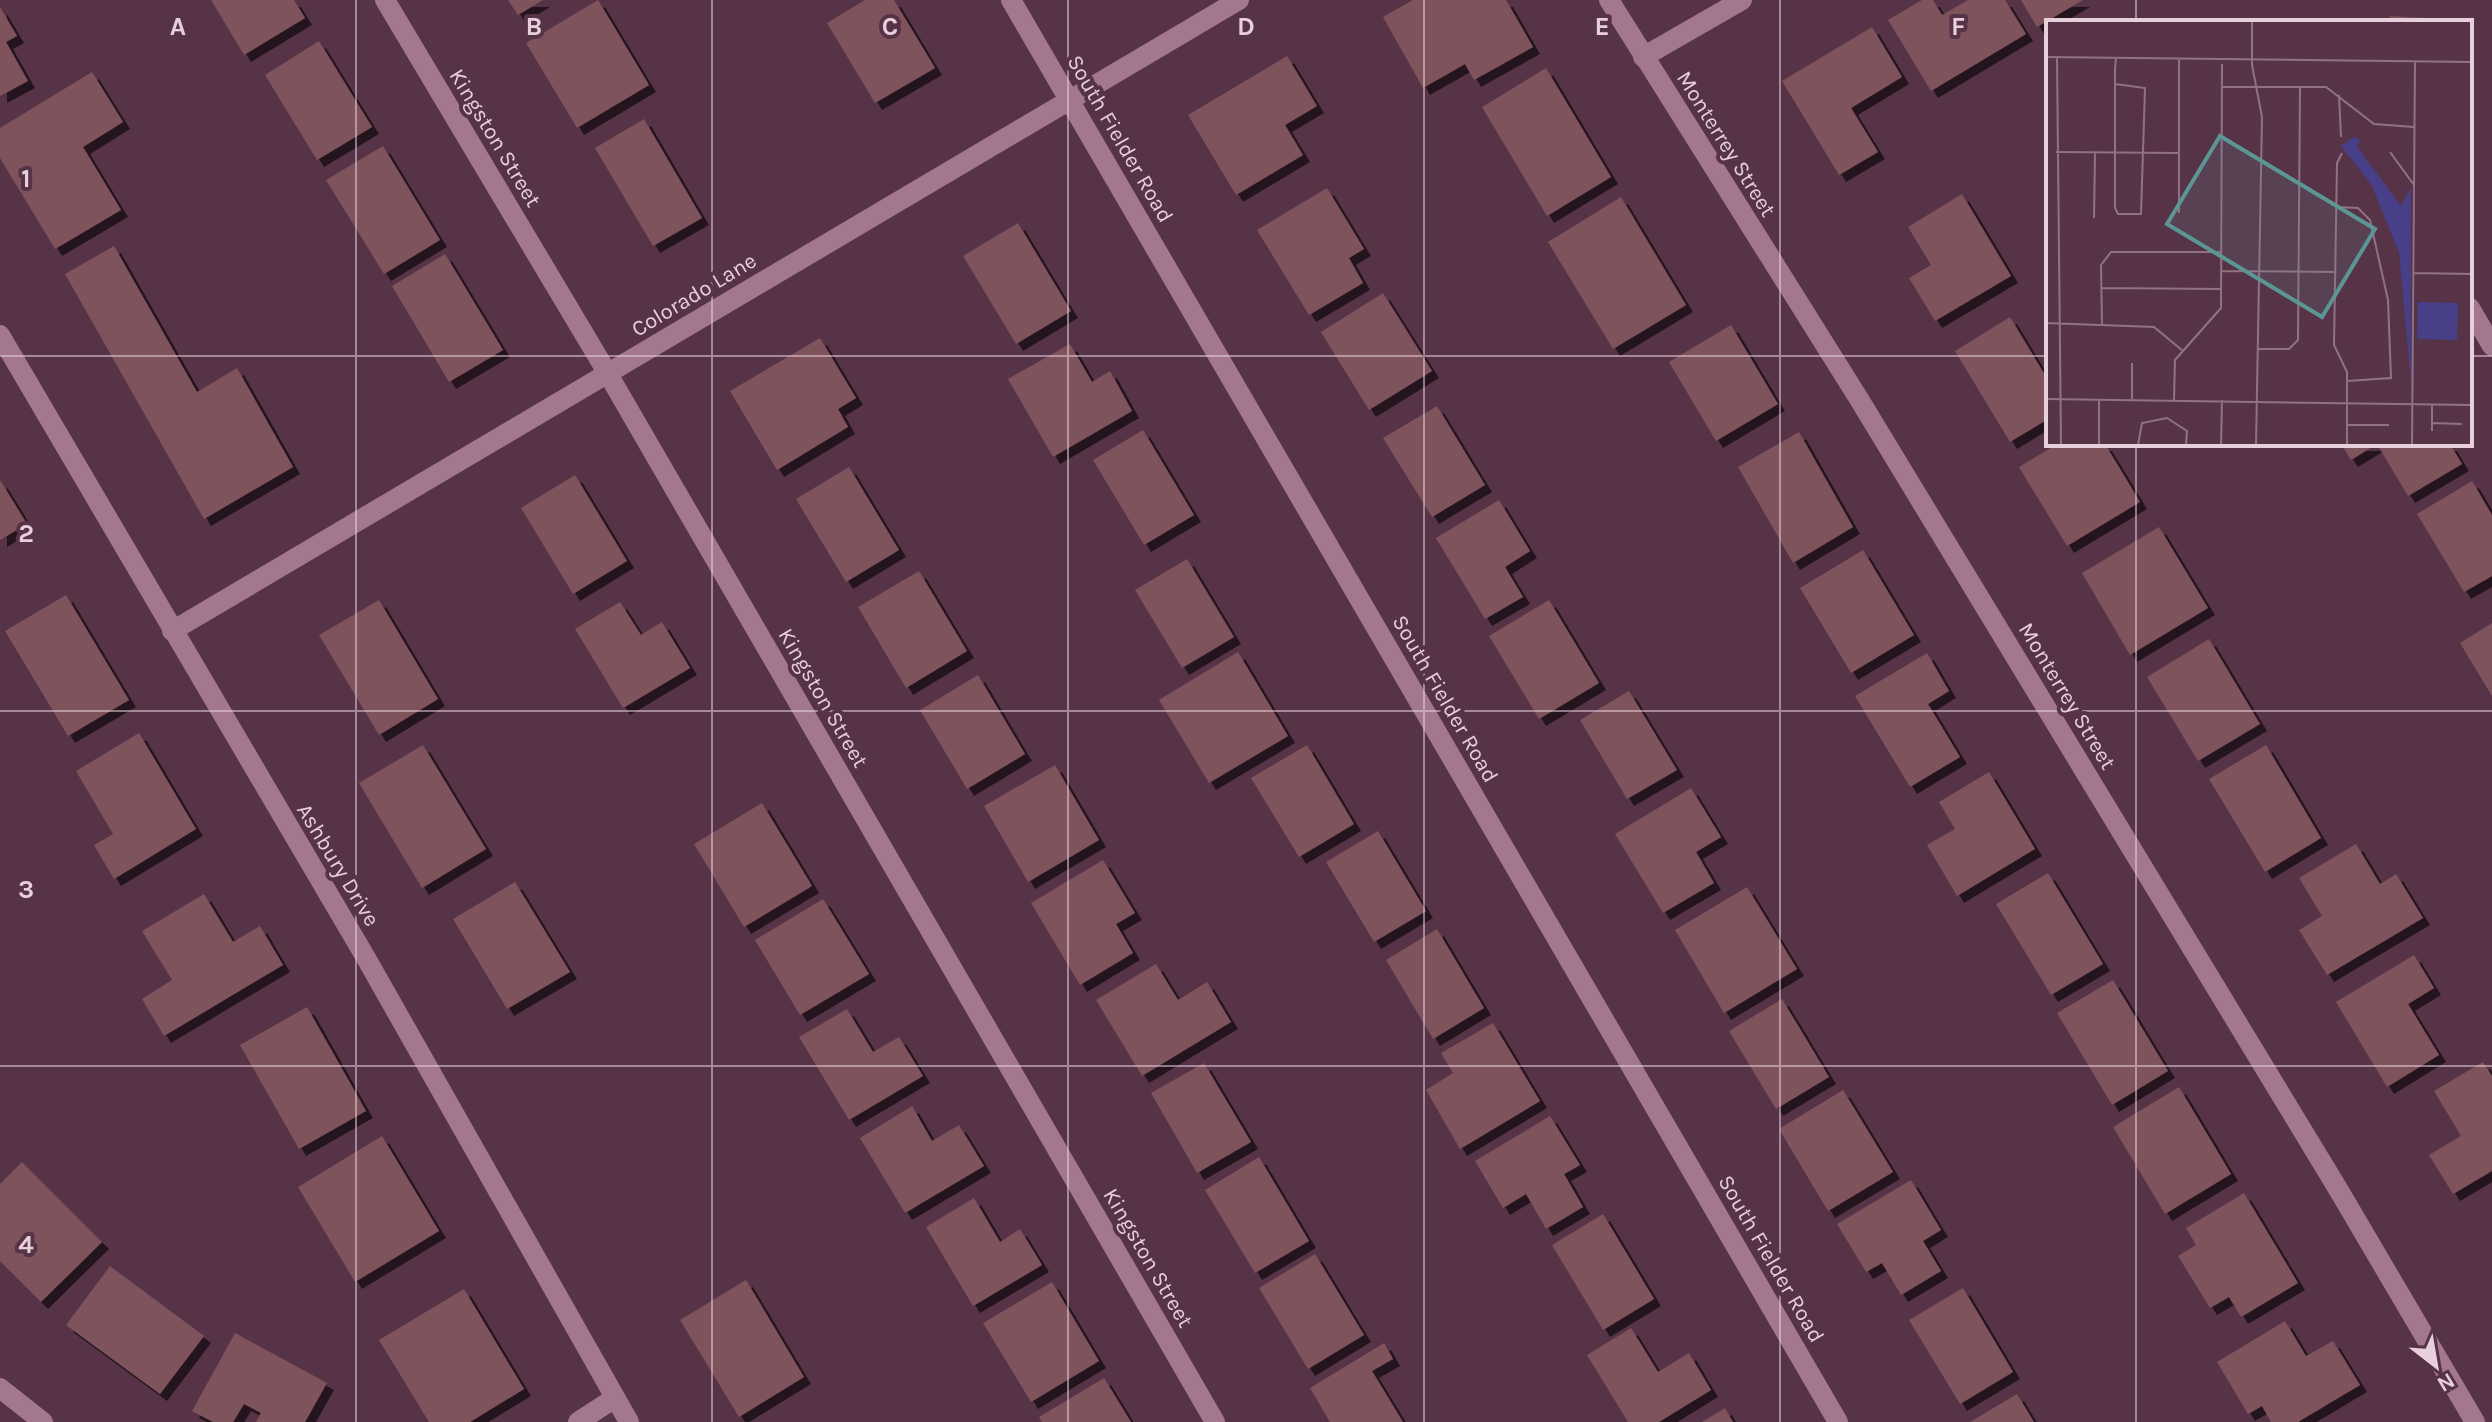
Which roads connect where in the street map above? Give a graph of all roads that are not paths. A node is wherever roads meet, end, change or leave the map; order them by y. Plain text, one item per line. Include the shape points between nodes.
1 (385, 0) edge
2 (1011, 0) edge
3 (1239, 0) edge
4 (1609, 0) edge
5 (1742, 0) edge
6 (1643, 57) junction
7 (1070, 100) junction
8 (2472, 311) edge
9 (0, 335) edge
10 (2492, 346) edge
11 (608, 374) junction
12 (172, 631) junction
13 (0, 1388) edge
14 (615, 1398) junction
15 (43, 1422) edge
16 (578, 1422) edge
17 (629, 1422) edge
18 (1215, 1422) edge
19 (1838, 1422) edge
20 (2475, 1422) edge

1 - 11 street, Kingston Street
2 - 7 street, South Fielder Road
3 - 7 street, Colorado Lane
4 - 6 street, Monterrey Street
5 - 6 street
6 - 20 street, Monterrey Street via 1868,413
7 - 11 street, Colorado Lane
7 - 19 street, South Fielder Road
8 - 10 street
9 - 12 street, Ashbury Drive
11 - 12 street, Colorado Lane
11 - 18 street, Kingston Street
12 - 14 street, Ashbury Drive via 366,958
13 - 15 street
14 - 16 street
14 - 17 street, Ashbury Drive

